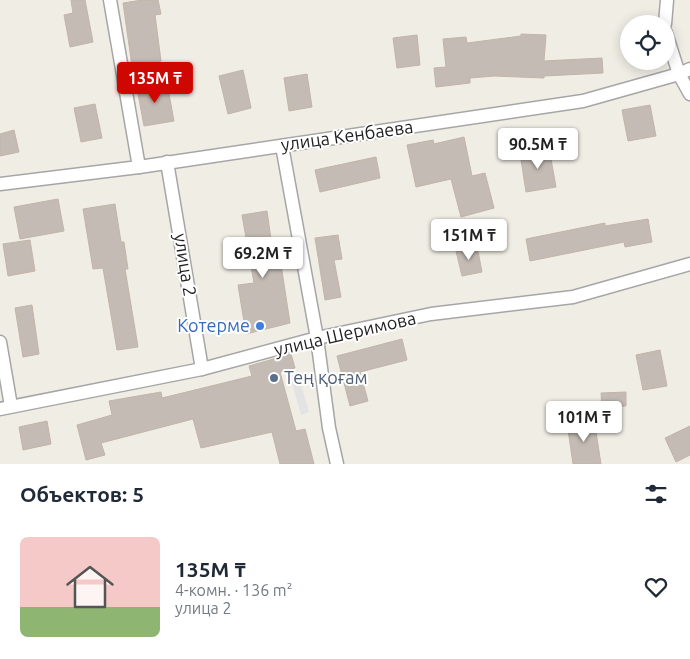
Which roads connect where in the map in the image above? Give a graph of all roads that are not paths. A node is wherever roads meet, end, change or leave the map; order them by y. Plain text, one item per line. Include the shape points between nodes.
1 (110, 0) edge
2 (667, 0) edge
3 (666, 15) edge
4 (675, 52) edge
5 (684, 72) edge
6 (690, 94) edge
7 (282, 146) junction
8 (168, 162) junction
9 (139, 167) junction
10 (0, 184) edge
11 (690, 264) edge
12 (317, 338) junction
13 (0, 342) edge
14 (202, 369) junction
15 (6, 407) edge
16 (337, 464) edge

1 - 9 street
2 - 3 street
4 - 5 street
5 - 6 street
5 - 7 street, улица Кенбаева via 583,101
7 - 8 street, улица Кенбаева
7 - 12 street
8 - 9 street, улица Кенбаева
8 - 14 street, улица 2
9 - 10 street, улица Кенбаева
11 - 12 street, улица Шеримова via 573,297 431,314
12 - 14 street, улица Шеримова
12 - 16 street
13 - 15 street
14 - 15 street, улица Шеримова

